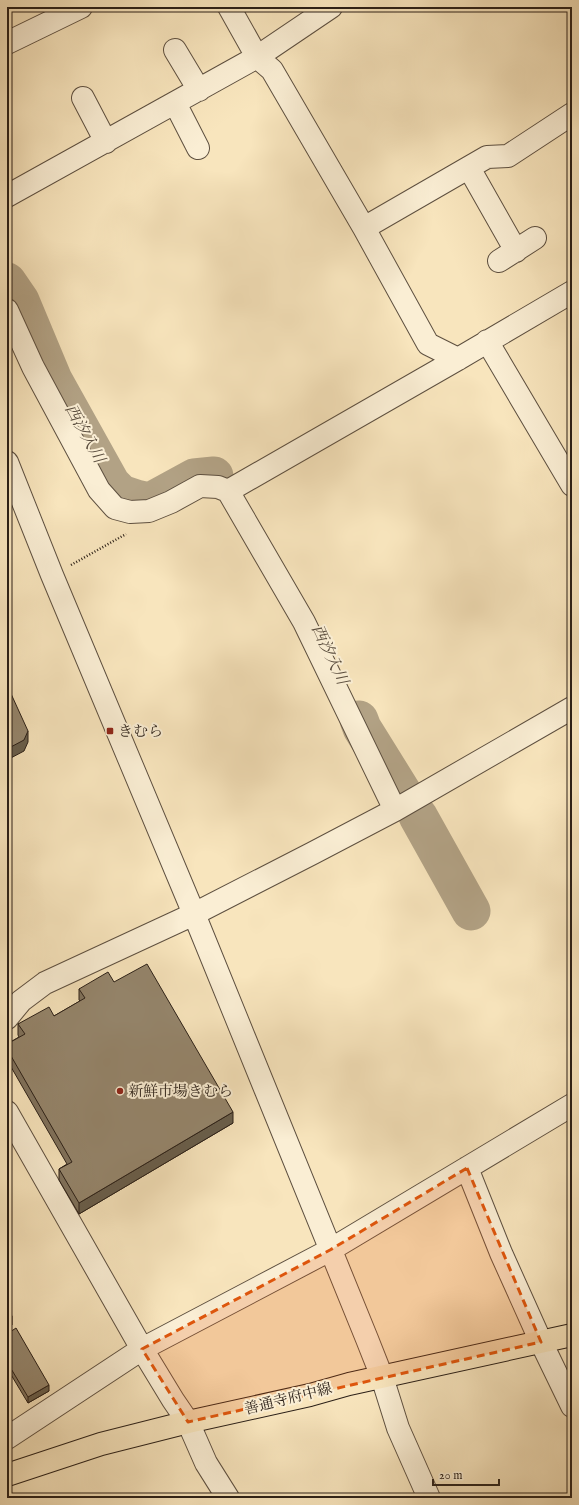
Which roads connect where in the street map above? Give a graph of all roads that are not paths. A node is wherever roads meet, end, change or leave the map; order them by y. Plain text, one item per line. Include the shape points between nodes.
1 (81, 7) edge
2 (229, 7) edge
3 (331, 7) edge
4 (7, 43) edge
5 (175, 50) dead end
6 (257, 57) junction
7 (199, 90) junction
8 (83, 98) dead end
9 (175, 103) junction
10 (572, 114) edge
11 (106, 142) junction
12 (198, 148) dead end
13 (469, 168) junction
14 (7, 196) edge
15 (364, 228) junction
16 (535, 238) dead end
17 (572, 292) edge
18 (7, 310) edge
19 (487, 341) junction
20 (458, 359) junction
21 (7, 462) edge
22 (572, 485) edge
23 (228, 491) junction
24 (572, 708) edge
25 (395, 810) junction
26 (194, 914) junction
27 (7, 1018) edge
28 (572, 1105) edge
29 (7, 1112) edge
30 (467, 1168) junction
31 (330, 1250) junction
32 (572, 1335) edge
33 (541, 1342) junction
34 (142, 1349) junction
35 (382, 1377) junction
36 (572, 1406) edge
37 (188, 1422) junction
38 (7, 1438) edge
39 (7, 1475) edge
40 (228, 1498) edge
41 (429, 1498) edge

1 - 4 street
2 - 6 street
3 - 6 street
5 - 7 street
6 - 7 street
6 - 15 street via 272,70
7 - 9 street
8 - 11 street
9 - 11 street
9 - 12 street
10 - 13 street via 508,156 487,157
11 - 14 street
13 - 15 street
13 - 16 street via 508,256
15 - 20 street via 428,344
17 - 19 street
18 - 23 street via 33,367 99,490 115,508 130,512 149,511 200,486 218,487
19 - 20 street
19 - 22 street
20 - 23 street
21 - 26 street
23 - 25 street via 304,622
24 - 25 street
25 - 26 street
26 - 27 street via 45,983 21,1001
26 - 31 street
28 - 30 street
29 - 34 street
30 - 31 street
30 - 33 street
31 - 34 street
31 - 35 street
32 - 33 main road, 善通寺府中線
33 - 35 main road, 善通寺府中線
33 - 36 street
34 - 37 street
34 - 38 street
35 - 37 main road, 善通寺府中線
35 - 41 street via 398,1428
37 - 39 main road, 善通寺府中線 via 101,1444
37 - 40 street via 206,1463

